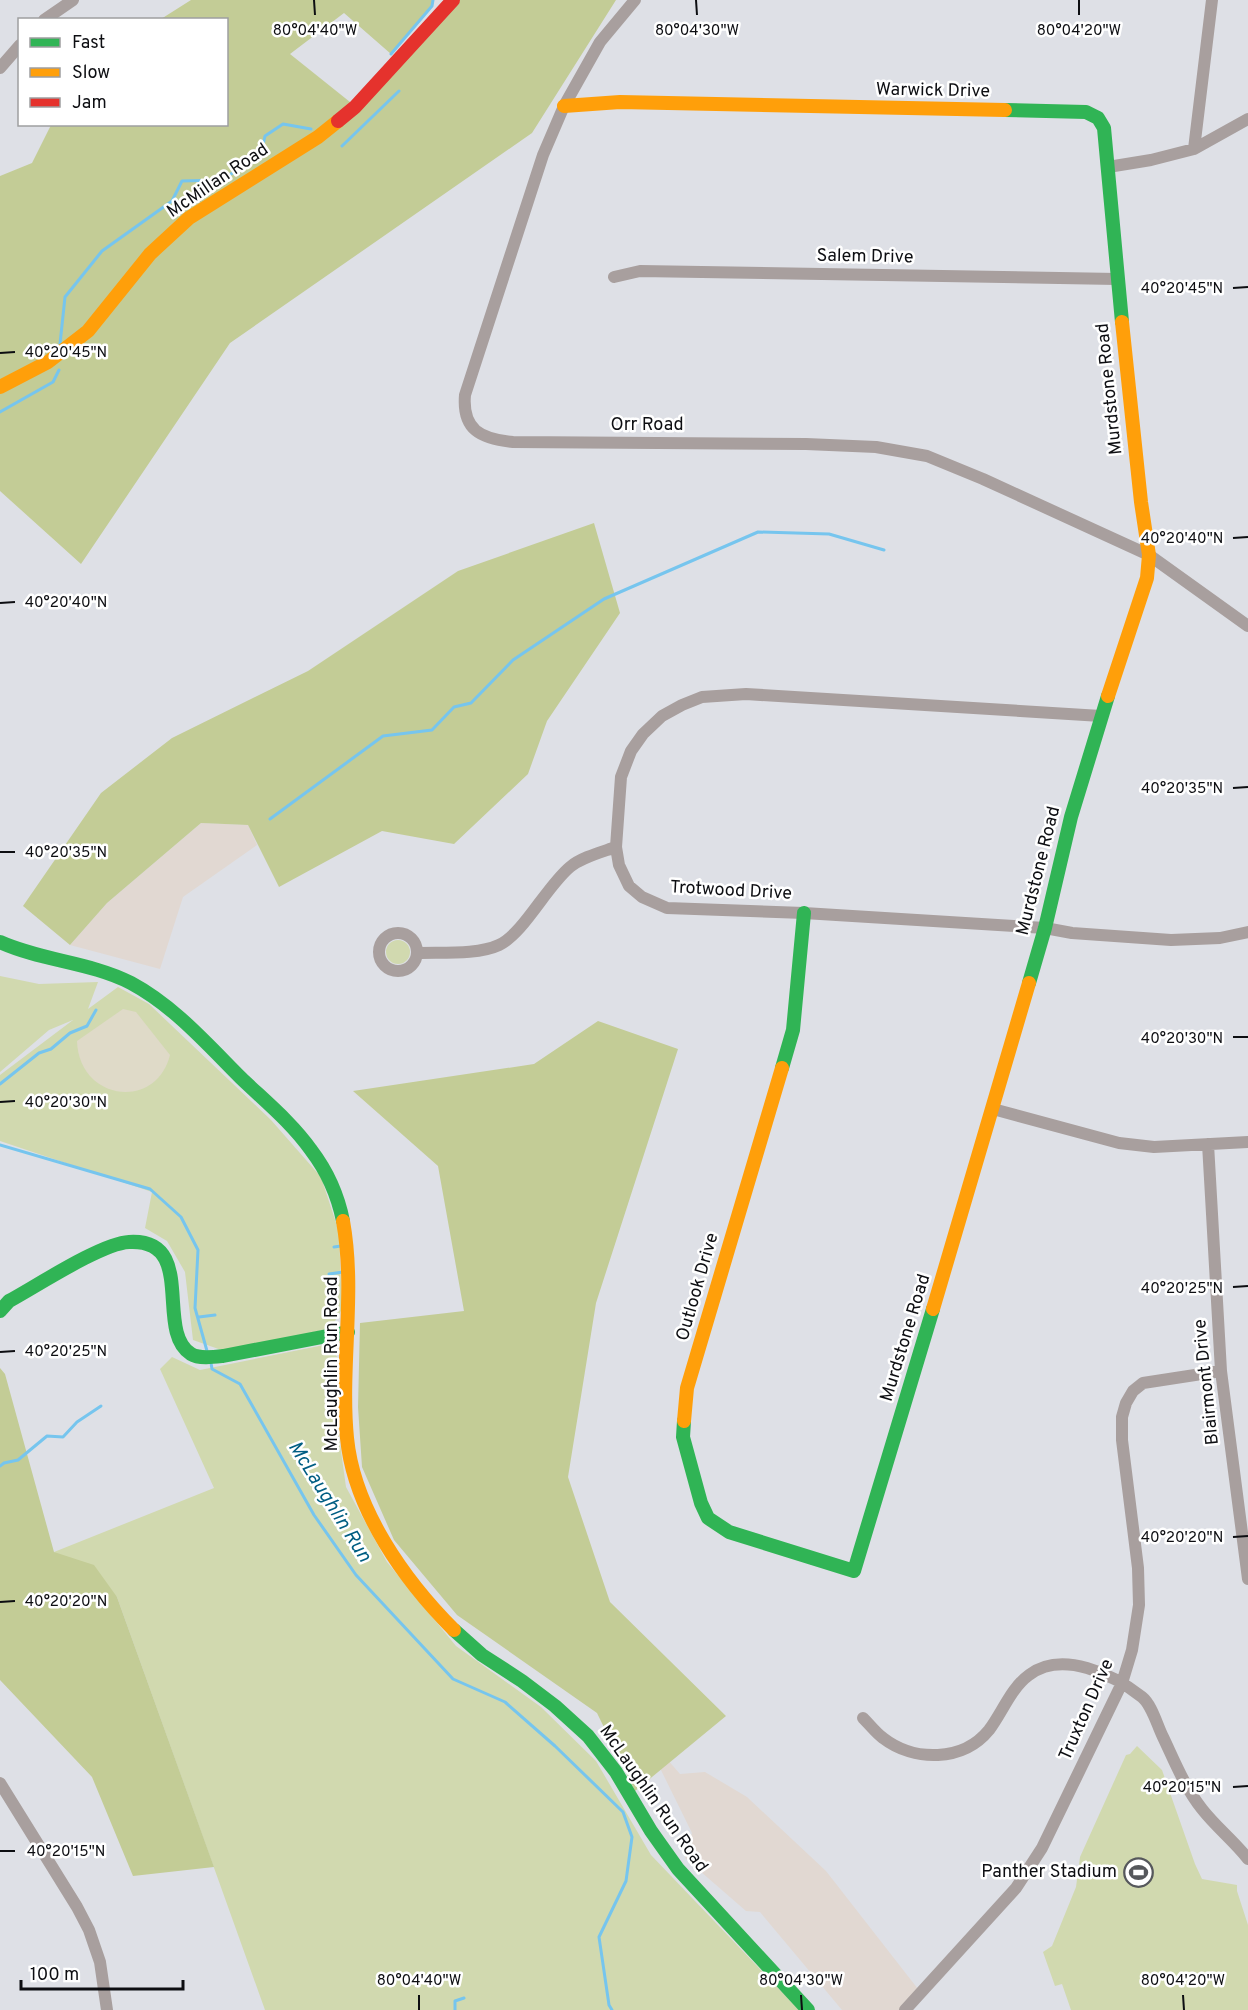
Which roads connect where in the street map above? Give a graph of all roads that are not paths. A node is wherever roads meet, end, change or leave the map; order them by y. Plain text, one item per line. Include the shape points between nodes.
1 (73, 0) edge
2 (453, 0) edge
3 (635, 0) edge
4 (1212, 0) edge
5 (47, 18) edge
6 (18, 47) edge
7 (0, 68) edge
8 (564, 106) junction
9 (1248, 118) edge
10 (1194, 149) junction
11 (1108, 167) junction
12 (614, 277) dead end
13 (1117, 279) junction
14 (0, 387) edge
15 (1149, 555) junction
16 (1248, 626) edge
17 (1101, 716) junction
18 (616, 847) junction
19 (804, 913) junction
20 (1045, 928) junction
21 (1248, 932) edge
22 (0, 942) edge
23 (417, 953) dead end
24 (993, 1109) junction
25 (1248, 1142) edge
26 (1208, 1144) junction
27 (0, 1311) edge
28 (348, 1332) junction
29 (1221, 1371) junction
30 (854, 1571) joint
31 (1248, 1579) edge
32 (1122, 1683) junction
33 (863, 1718) dead end
34 (0, 1783) edge
35 (1248, 1859) edge
36 (107, 2010) edge
37 (808, 2010) edge
38 (905, 2010) edge

1 - 5 street
2 - 14 street, McMillan Road via 355,106 318,137 189,218 150,254 88,331 48,362
3 - 8 street, Orr Road via 600,42
4 - 10 street
6 - 7 street
8 - 11 street, Warwick Drive via 620,102 1086,112 1098,118 1104,128
8 - 15 street, Orr Road via 543,155 465,395 464,409 470,426 482,435 513,442 806,444 876,447 927,456
9 - 10 street
10 - 11 street
11 - 13 street, Murdstone Road
12 - 13 street, Salem Drive via 633,271
13 - 15 street, Murdstone Road
15 - 16 street, Orr Road
15 - 17 street, Murdstone Road via 1147,578
17 - 18 street, Trotwood Drive via 746,694 702,697 662,716 631,751 621,777
17 - 20 street, Murdstone Road via 1071,817
18 - 19 street, Trotwood Drive via 629,886 642,897 667,908
18 - 23 street via 572,865 511,938 498,946
19 - 20 street, Trotwood Drive
19 - 30 street, Outlook Drive via 793,1030 687,1388 683,1437 708,1518 729,1532
20 - 21 street, Trotwood Drive via 1171,940 1220,938
20 - 24 street, Murdstone Road
22 - 28 street, McLaughlin Run Road via 24,953 99,971 144,991 177,1016 302,1139 331,1183 342,1214 350,1265
24 - 26 street via 1119,1143 1154,1147
24 - 30 street, Murdstone Road
25 - 26 street
26 - 29 street, Blairmont Drive
27 - 28 street via 9,1301 97,1253 126,1242 139,1242 154,1247 166,1262 179,1333 190,1354 216,1356
28 - 37 street, McLaughlin Run Road via 346,1424 350,1459 365,1505 388,1547 435,1609 467,1642 563,1711 585,1733 617,1773 668,1857
29 - 31 street, Blairmont Drive
29 - 32 street, Truxton Drive via 1143,1383 1126,1402 1122,1440 1139,1605
32 - 33 street via 1077,1665 1053,1664 1029,1674 974,1745 950,1754 922,1755 903,1750 882,1738
32 - 35 street via 1144,1699 1201,1808
32 - 38 street, Truxton Drive via 1042,1848 1017,1888
34 - 36 street via 89,1930 100,1962

